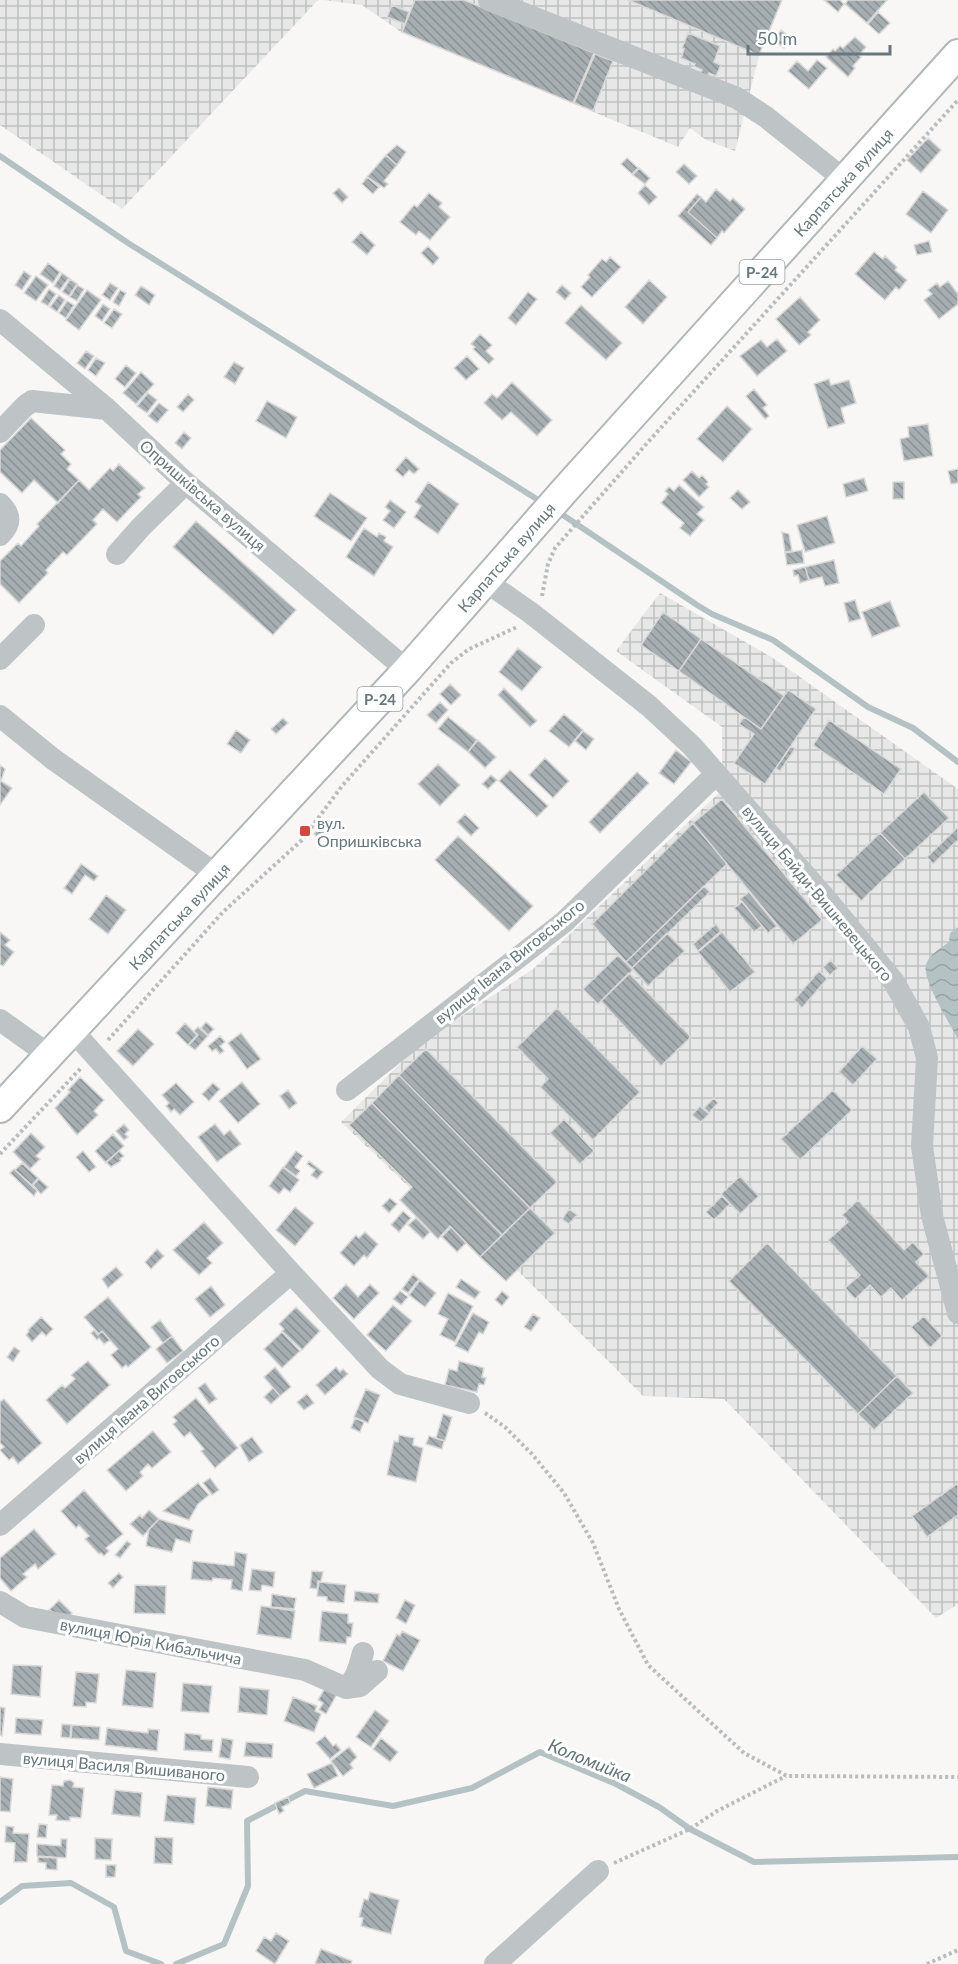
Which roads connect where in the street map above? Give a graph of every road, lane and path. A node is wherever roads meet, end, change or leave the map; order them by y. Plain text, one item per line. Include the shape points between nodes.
1 (489, 0) edge
2 (958, 54) edge
3 (958, 100) edge
4 (845, 180) junction
5 (0, 320) edge
6 (107, 409) junction
7 (0, 432) edge
8 (186, 483) junction
9 (0, 504) edge
10 (0, 535) edge
11 (117, 554) dead end
12 (484, 581) junction
13 (531, 613) junction
14 (34, 626) dead end
15 (0, 659) edge
16 (407, 670) junction
17 (0, 716) edge
18 (716, 774) junction
19 (217, 875) junction
20 (0, 1020) edge
21 (72, 1030) junction
22 (94, 1054) junction
23 (49, 1055) junction
24 (347, 1090) dead end
25 (0, 1108) edge
26 (0, 1154) edge
27 (291, 1273) junction
28 (958, 1313) edge
29 (469, 1403) joint
30 (0, 1525) edge
31 (0, 1602) edge
32 (363, 1653) dead end
33 (377, 1671) dead end
34 (346, 1688) junction
35 (0, 1754) edge
36 (787, 1776) junction
37 (248, 1777) dead end
38 (958, 1777) edge
39 (598, 1871) joint
40 (958, 1950) edge
41 (495, 1964) edge
42 (927, 1964) edge

1 - 4 street via 737,98
2 - 4 main road, Карпатська вулиця / Р-24
3 - 13 path via 555,548 541,601
4 - 12 main road, Карпатська вулиця / Р-24
5 - 6 street, Опришківська вулиця
6 - 7 street via 32,401
6 - 8 street, Опришківська вулиця
8 - 11 street
8 - 16 street, Опришківська вулиця
9 - 10 street via 9,515 9,523
12 - 13 street, вулиця Байди-Вишневецького
12 - 16 main road, Карпатська вулиця / Р-24
13 - 18 street, вулиця Байди-Вишневецького via 649,706
13 - 22 path via 521,625 469,649 451,663 342,786 302,840 223,912
14 - 15 street
16 - 19 main road, Карпатська вулиця / Р-24
17 - 19 street via 53,759
18 - 24 street, вулиця Івана Виговського via 564,922
18 - 28 street, вулиця Байди-Вишневецького via 894,982 919,1028 927,1058 922,1146 932,1216
19 - 21 main road, Карпатська вулиця / Р-24
20 - 23 street
21 - 22 street
21 - 23 main road, Карпатська вулиця / Р-24
22 - 26 path
22 - 27 street
23 - 25 main road, Карпатська вулиця / Р-24
27 - 29 street via 380,1369 400,1384
27 - 30 street, вулиця Івана Виговського
29 - 36 path via 505,1427 564,1493 593,1543 618,1609 648,1665 744,1753
31 - 34 street, вулиця Юрія Кибальчича via 15,1612 41,1620 305,1670
32 - 34 street via 356,1675
33 - 34 street via 360,1686
35 - 37 street, вулиця Василя Вишиваного
36 - 38 path
36 - 39 path via 690,1829
39 - 41 street
40 - 42 path

